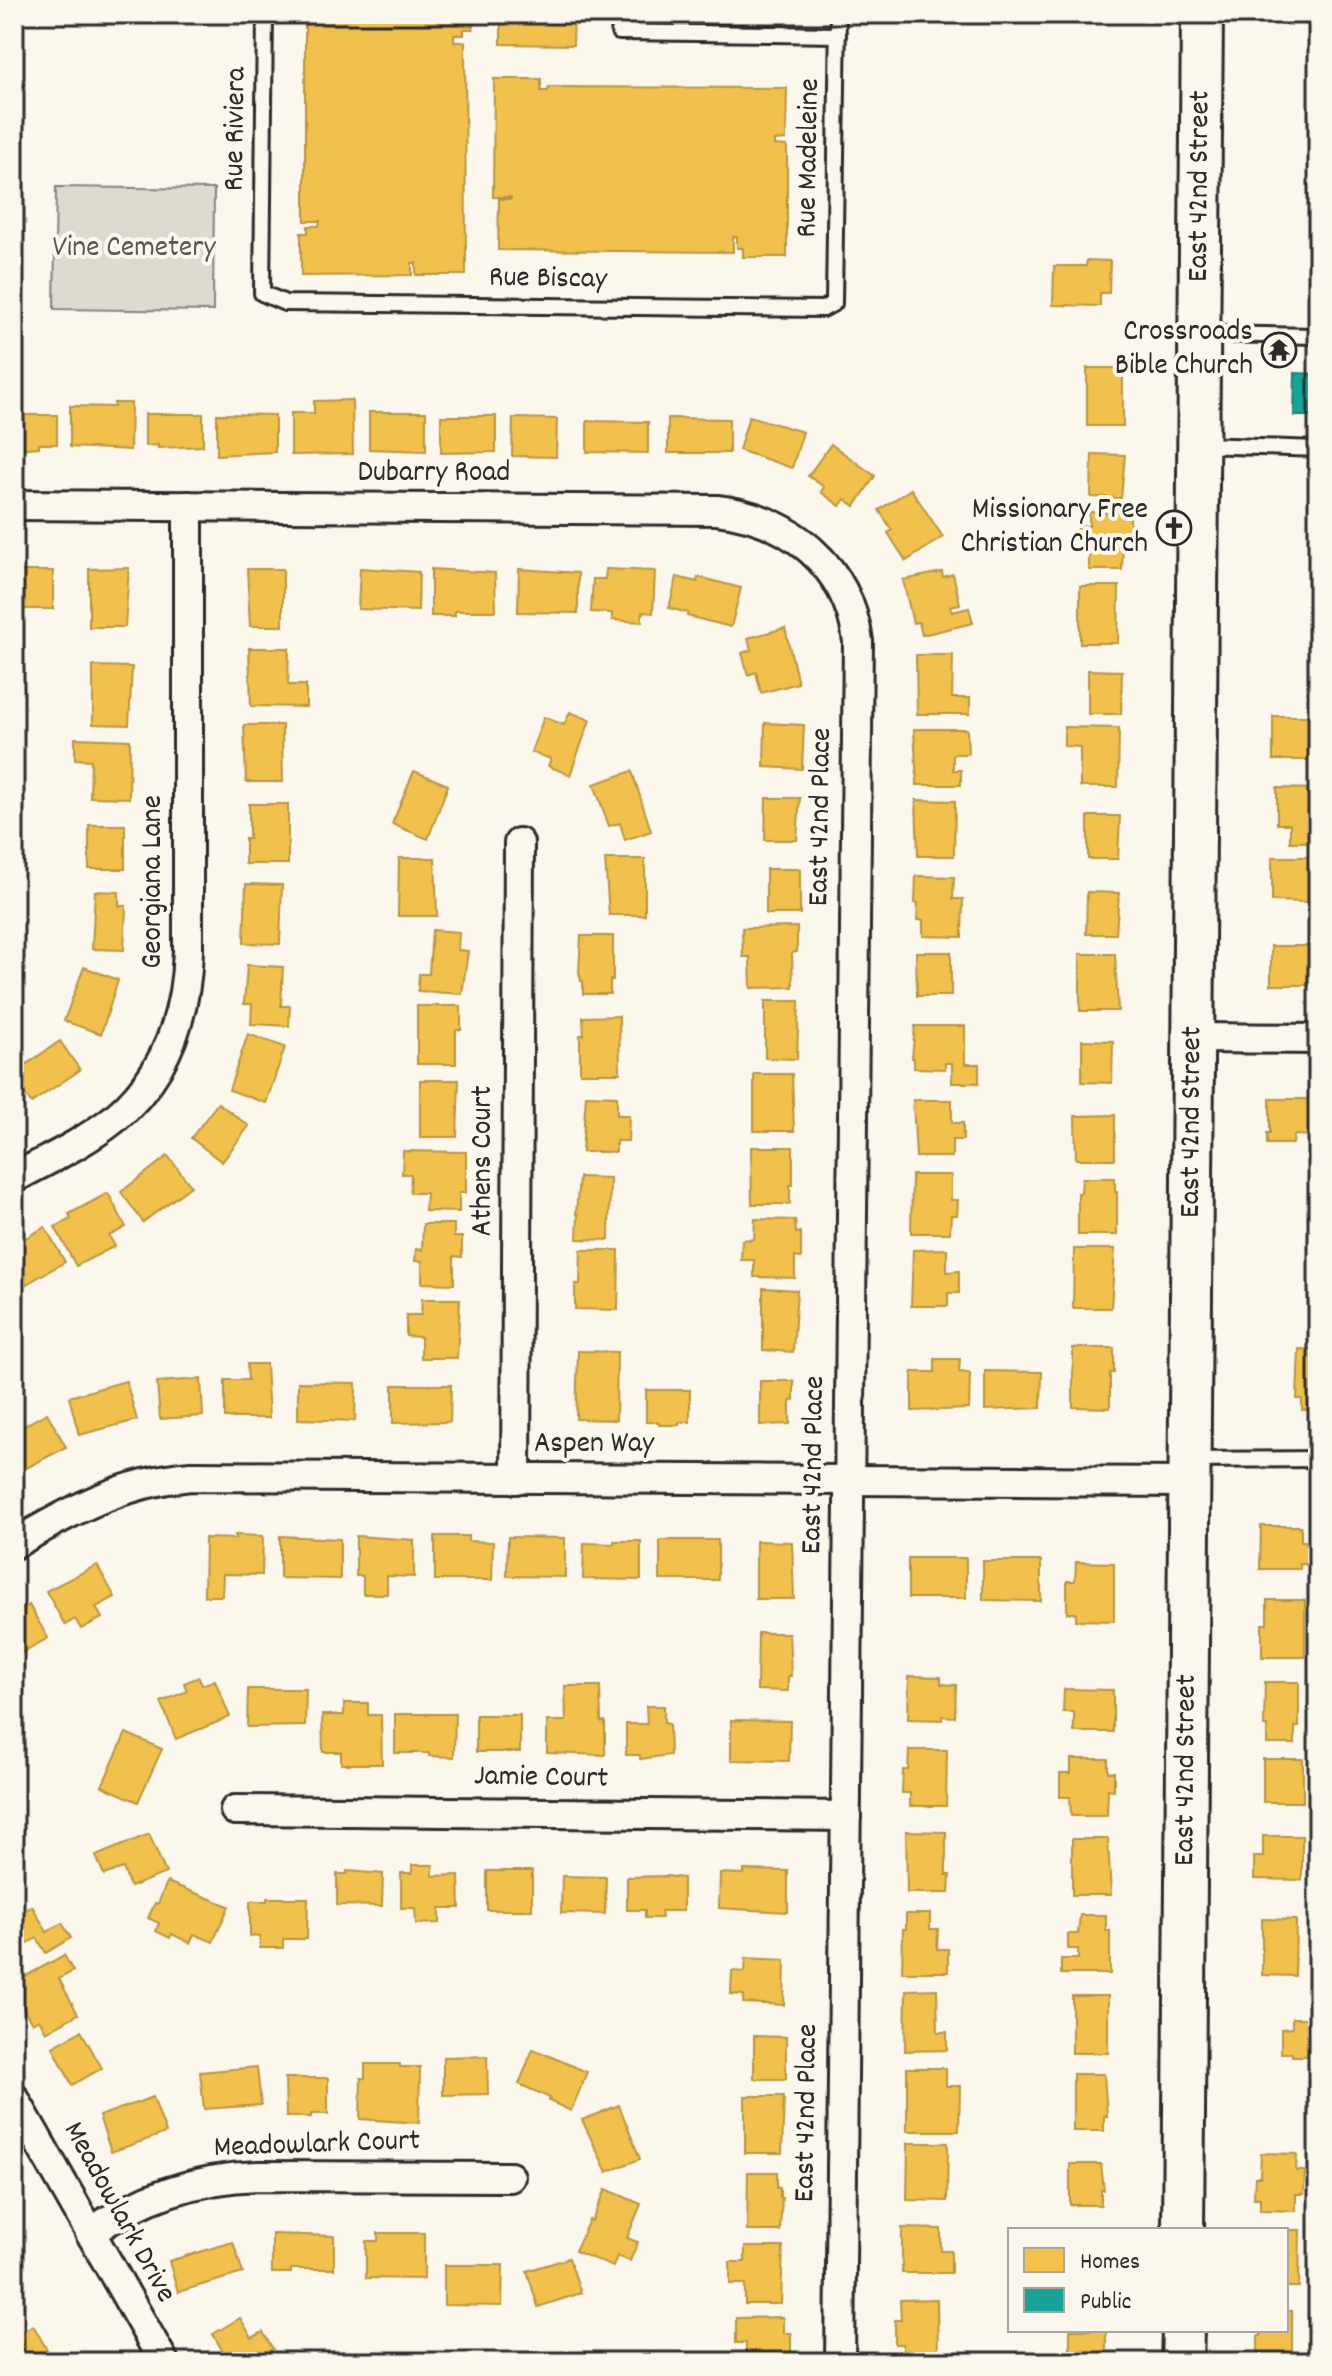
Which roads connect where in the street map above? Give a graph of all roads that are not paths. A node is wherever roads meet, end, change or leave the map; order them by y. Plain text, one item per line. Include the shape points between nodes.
1 (265, 14) edge
2 (838, 14) edge
3 (1202, 14) edge
4 (619, 32) dead end
5 (838, 35) junction
6 (262, 293) joint
7 (834, 303) joint
8 (1198, 334) junction
9 (1318, 336) edge
10 (1197, 445) junction
11 (1318, 449) edge
12 (14, 505) edge
13 (188, 506) junction
14 (833, 575) joint
15 (519, 843) dead end
16 (1194, 1038) junction
17 (1318, 1039) edge
18 (14, 1178) edge
19 (1318, 1459) edge
20 (1189, 1471) junction
21 (516, 1479) junction
22 (849, 1481) junction
23 (14, 1544) edge
24 (235, 1810) dead end
25 (846, 1816) junction
26 (14, 2098) edge
27 (510, 2177) dead end
28 (1183, 2228) edge
29 (90, 2233) junction
30 (1183, 2332) edge
31 (164, 2362) edge
32 (840, 2362) edge
33 (1182, 2362) edge

1 - 6 lane, Rue Riviera
2 - 5 lane, Rue Madeleine
3 - 8 street, East 42nd Street
4 - 5 lane
5 - 7 lane, Rue Madeleine
6 - 7 lane, Rue Biscay via 285,303 823,309
8 - 9 lane
8 - 10 street, East 42nd Street
10 - 11 lane
10 - 16 street, East 42nd Street
12 - 13 street, Dubarry Road
13 - 14 street, Dubarry Road via 717,510 750,515 782,529
13 - 18 street, Georgiana Lane via 188,951 183,1009 160,1064 116,1117
14 - 22 street, East 42nd Place via 858,641
15 - 21 street, Athens Court
16 - 17 street
16 - 20 street, East 42nd Street
19 - 20 lane
20 - 22 street, Aspen Way
20 - 28 street, East 42nd Street
21 - 22 street, Aspen Way
21 - 23 street, Aspen Way via 177,1477 107,1494
22 - 25 street, East 42nd Place
24 - 25 street, Jamie Court
25 - 32 street, East 42nd Place
26 - 29 street, Meadowlark Drive
27 - 29 street, Meadowlark Court via 221,2179 145,2201
29 - 31 street, Meadowlark Drive
30 - 33 street

